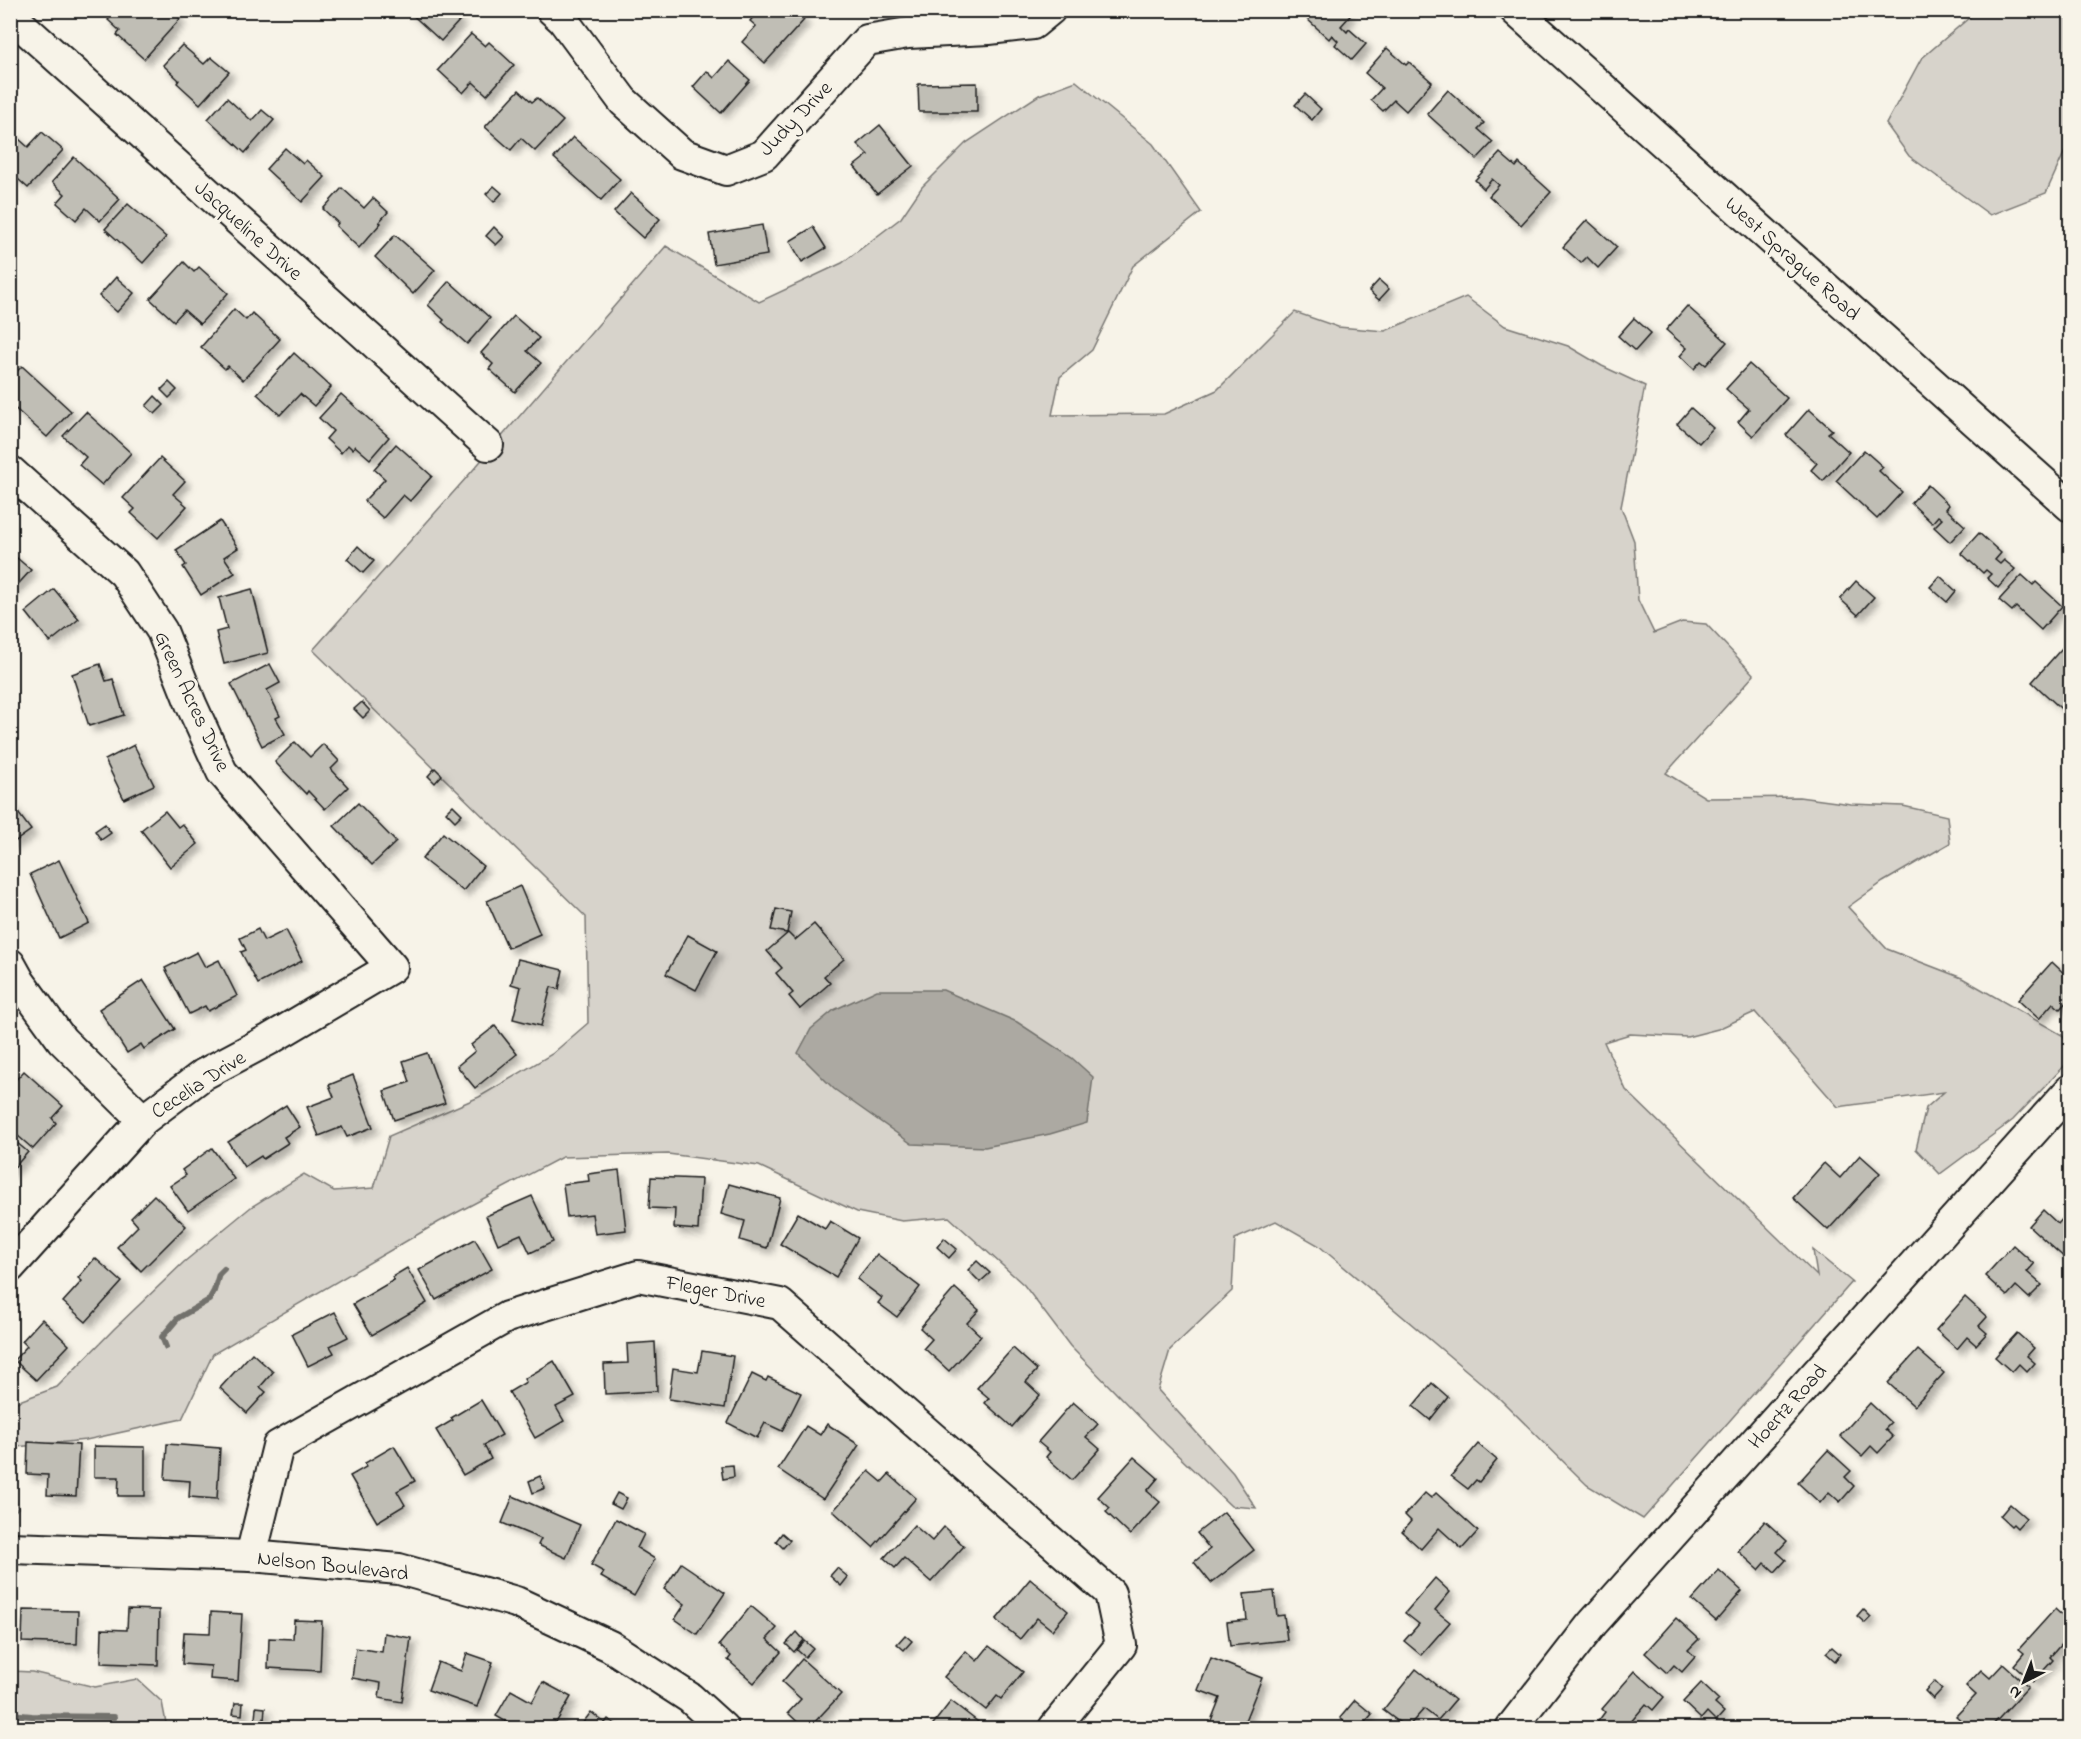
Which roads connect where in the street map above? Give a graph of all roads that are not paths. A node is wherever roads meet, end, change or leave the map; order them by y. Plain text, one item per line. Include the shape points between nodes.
1 (552, 10) edge
2 (1050, 10) edge
3 (1515, 10) edge
4 (10, 15) edge
5 (488, 445) dead end
6 (10, 471) edge
7 (2070, 506) edge
8 (10, 964) edge
9 (392, 967) joint
10 (2070, 1090) edge
11 (143, 1120) junction
12 (10, 1267) edge
13 (10, 1548) edge
14 (251, 1556) junction
15 (723, 1728) edge
16 (1054, 1728) edge
17 (1511, 1728) edge

1 - 2 street, Judy Drive via 623,101 682,154 726,170 764,155 867,40 908,33 1033,24
3 - 7 street, West Sprague Road
4 - 5 street, Jacqueline Drive
6 - 9 street, Green Acres Drive via 124,573 162,631 222,772
8 - 11 street via 62,1040
9 - 11 street, Cecelia Drive via 204,1074
10 - 17 street, Hoertz Road via 1592,1624
11 - 12 street, Cecelia Drive
13 - 14 street, Nelson Boulevard
14 - 15 street, Nelson Boulevard via 399,1569 516,1602 610,1646 690,1698
14 - 16 street, Fleger Drive via 278,1446 507,1317 638,1275 780,1304 1110,1593 1121,1645

